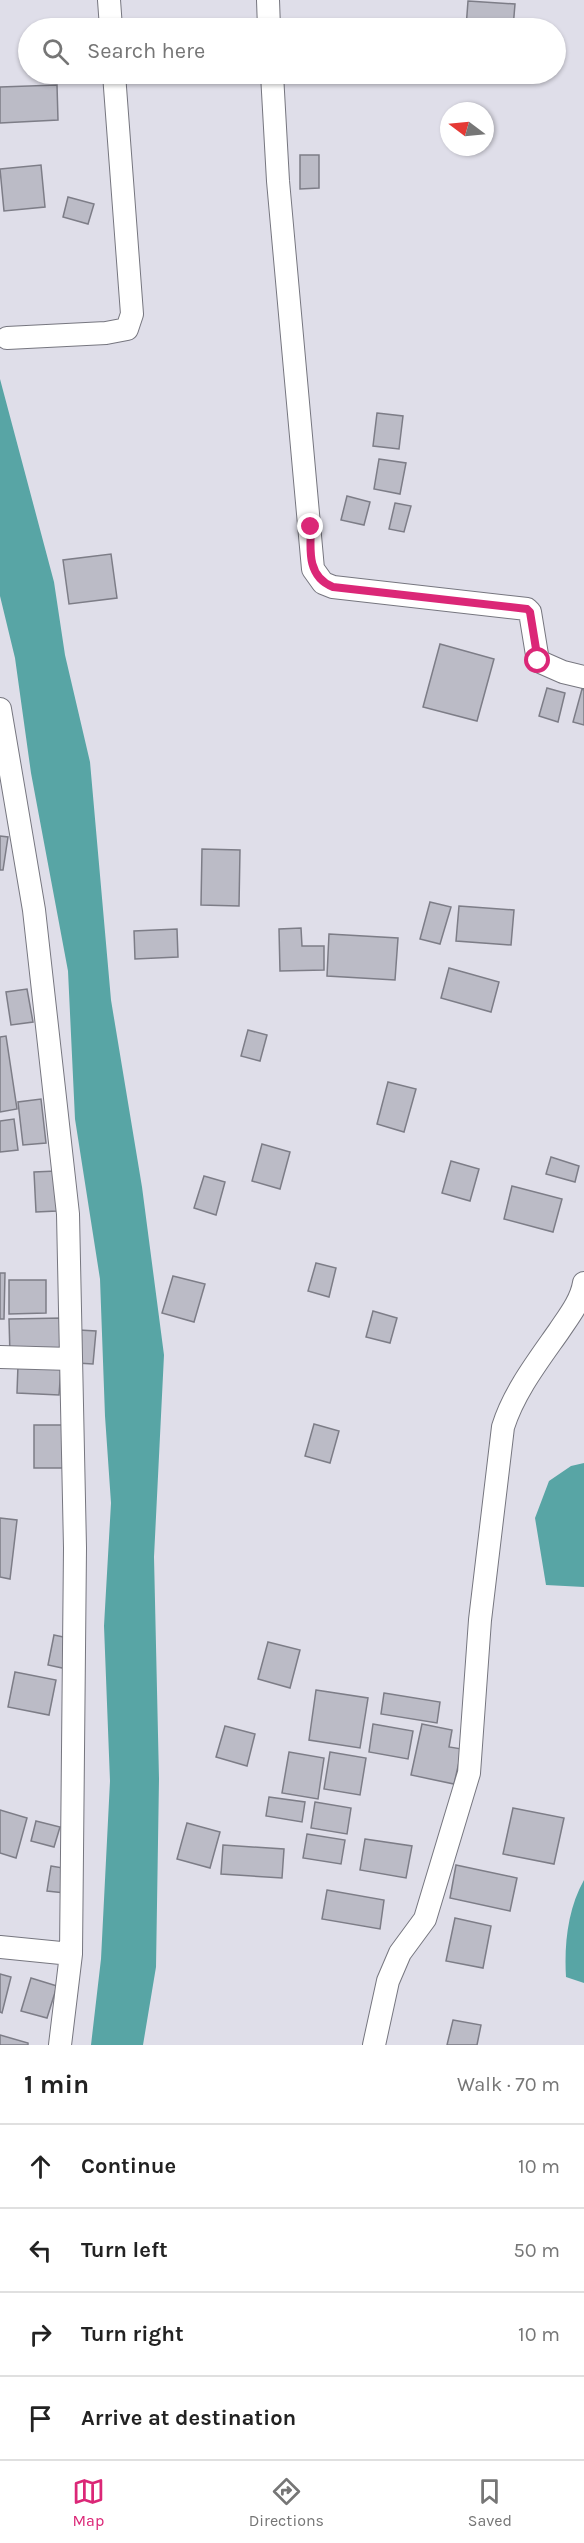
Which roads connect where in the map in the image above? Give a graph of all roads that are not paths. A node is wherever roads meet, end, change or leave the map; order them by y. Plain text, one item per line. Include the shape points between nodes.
1 (109, 0) edge
2 (268, 0) edge
3 (110, 18) edge
4 (269, 18) edge
5 (115, 84) edge
6 (273, 84) edge
7 (7, 338) dead end
8 (584, 677) edge
9 (0, 709) edge
10 (584, 1288) edge
11 (0, 1357) edge
12 (71, 1359) junction
13 (0, 1947) edge
14 (71, 1954) junction
15 (60, 2045) edge
16 (374, 2045) edge

1 - 3 street
2 - 4 street
5 - 7 street via 132,314 128,329
6 - 8 street via 313,568 323,583 333,587 527,609 538,661
9 - 12 street via 34,910 66,1191
10 - 16 street via 510,1405 503,1427 480,1620 469,1773 425,1919 399,1953 388,1981
11 - 12 street
12 - 14 street via 75,1548
13 - 14 street
14 - 15 street

